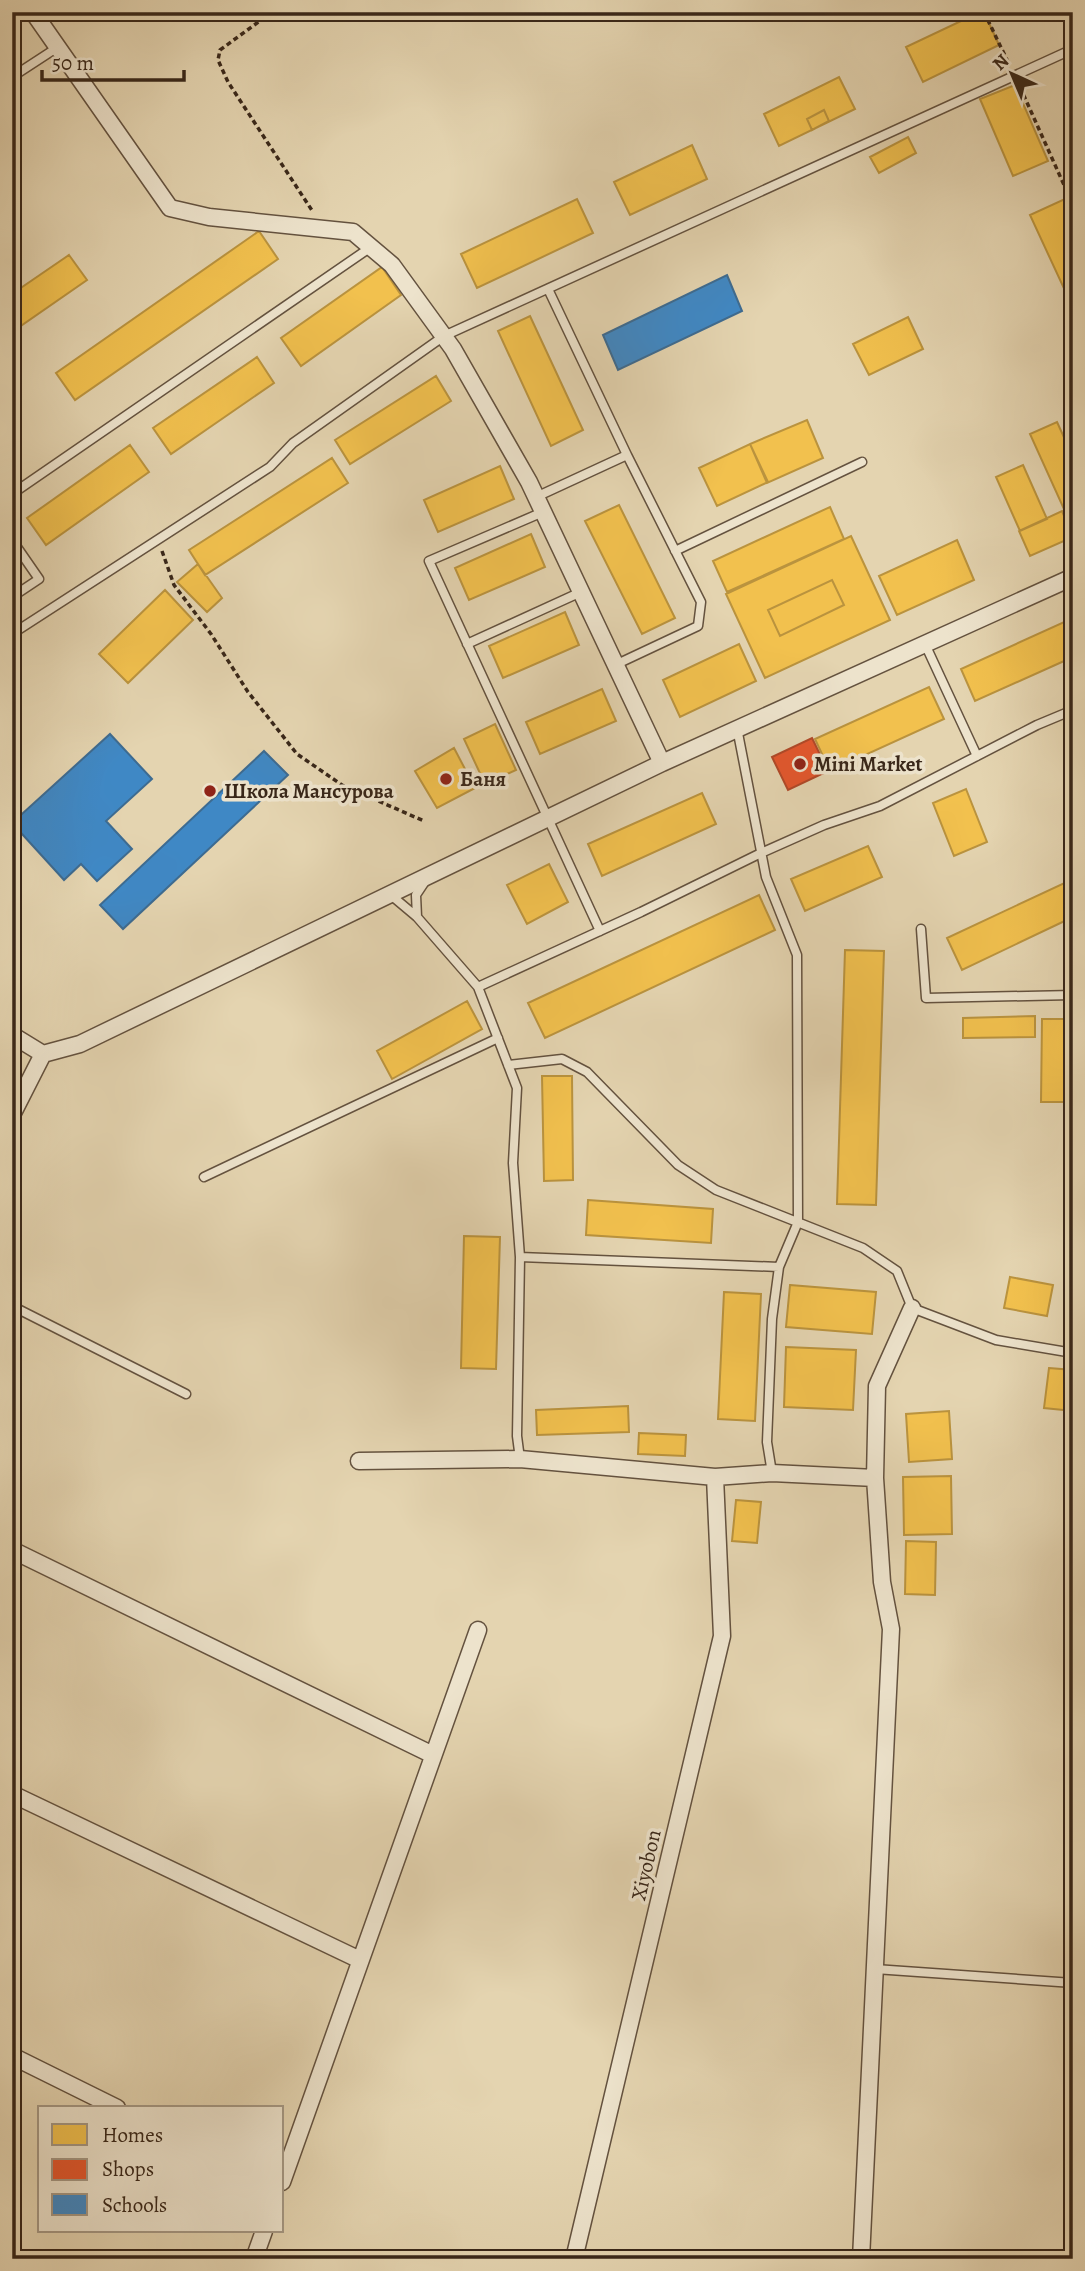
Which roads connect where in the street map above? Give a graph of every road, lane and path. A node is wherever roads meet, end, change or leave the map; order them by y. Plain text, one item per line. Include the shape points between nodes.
1 (33, 12) edge
2 (272, 12) edge
3 (984, 12) edge
4 (58, 47) junction
5 (1073, 49) edge
6 (1015, 75) junction
7 (12, 77) edge
8 (1073, 205) edge
9 (324, 229) junction
10 (371, 247) junction
11 (548, 289) junction
12 (444, 336) junction
13 (627, 455) junction
14 (862, 462) dead end
15 (12, 494) edge
16 (540, 504) junction
17 (163, 535) junction
18 (12, 540) edge
19 (675, 551) junction
20 (1071, 582) edge
21 (581, 592) junction
22 (12, 597) edge
23 (12, 634) edge
24 (925, 643) junction
25 (467, 644) junction
26 (615, 665) junction
27 (1073, 710) edge
28 (737, 728) junction
29 (977, 756) junction
30 (662, 763) junction
31 (548, 819) junction
32 (424, 821) dead end
33 (761, 853) junction
34 (426, 880) junction
35 (392, 896) junction
36 (417, 917) junction
37 (921, 929) dead end
38 (600, 931) junction
39 (478, 987) junction
40 (1073, 995) edge
41 (12, 1035) edge
42 (498, 1038) junction
43 (43, 1054) junction
44 (508, 1065) junction
45 (12, 1115) edge
46 (204, 1177) dead end
47 (798, 1222) junction
48 (520, 1257) junction
49 (779, 1267) junction
50 (12, 1306) edge
51 (912, 1308) junction
52 (1073, 1353) edge
53 (186, 1394) dead end
54 (520, 1459) junction
55 (359, 1461) dead end
56 (772, 1473) junction
57 (715, 1477) junction
58 (874, 1478) junction
59 (12, 1550) edge
60 (478, 1630) dead end
61 (433, 1755) junction
62 (12, 1794) edge
63 (360, 1960) junction
64 (875, 1969) junction
65 (1073, 1983) edge
66 (12, 2056) edge
67 (113, 2106) edge
68 (284, 2176) edge
69 (264, 2232) edge
70 (254, 2259) edge
71 (574, 2259) edge
72 (861, 2259) edge

1 - 4 street
2 - 9 path via 220,50 218,60
3 - 6 path
4 - 7 lane
4 - 9 street via 170,208 209,217
5 - 6 lane
6 - 8 path
6 - 11 lane
9 - 10 street via 354,232
10 - 12 street via 392,265
10 - 15 lane
11 - 12 lane
11 - 13 lane
12 - 16 street
12 - 17 lane via 293,443 270,467
13 - 16 lane
13 - 19 lane
14 - 19 lane
16 - 21 street
16 - 25 lane via 429,561
17 - 23 lane
17 - 32 path via 162,552 174,585 297,754 342,785
18 - 22 lane via 39,579
19 - 26 lane via 701,602 698,626
20 - 24 street
21 - 25 lane
21 - 26 street
24 - 28 street
24 - 29 lane
25 - 31 lane
26 - 30 street
27 - 29 lane
28 - 30 street
28 - 33 lane
29 - 33 lane via 880,806
30 - 31 street
31 - 34 street
31 - 38 lane
33 - 38 lane
33 - 47 lane via 765,877 797,955
34 - 35 street
34 - 36 lane via 416,895
35 - 36 lane
35 - 43 street via 80,1044
36 - 39 lane
37 - 40 lane via 926,998
38 - 39 lane
39 - 42 lane
41 - 43 street
42 - 44 lane
42 - 46 lane
43 - 45 street
44 - 47 lane via 562,1059 587,1072 678,1164 716,1190
44 - 48 lane via 517,1088 513,1163
47 - 49 lane
47 - 51 lane via 863,1248 897,1271
48 - 49 lane
48 - 54 lane
49 - 56 lane via 767,1442
50 - 53 lane
51 - 52 lane via 996,1340
51 - 58 street via 877,1386
54 - 55 street
54 - 57 street
56 - 57 street
56 - 58 street
57 - 71 street, Xiyobon via 722,1636
58 - 64 street via 882,1582 891,1629
59 - 61 street
60 - 61 street
61 - 63 street
62 - 63 street
63 - 68 street
64 - 65 lane
64 - 72 street
66 - 67 street
69 - 70 street

